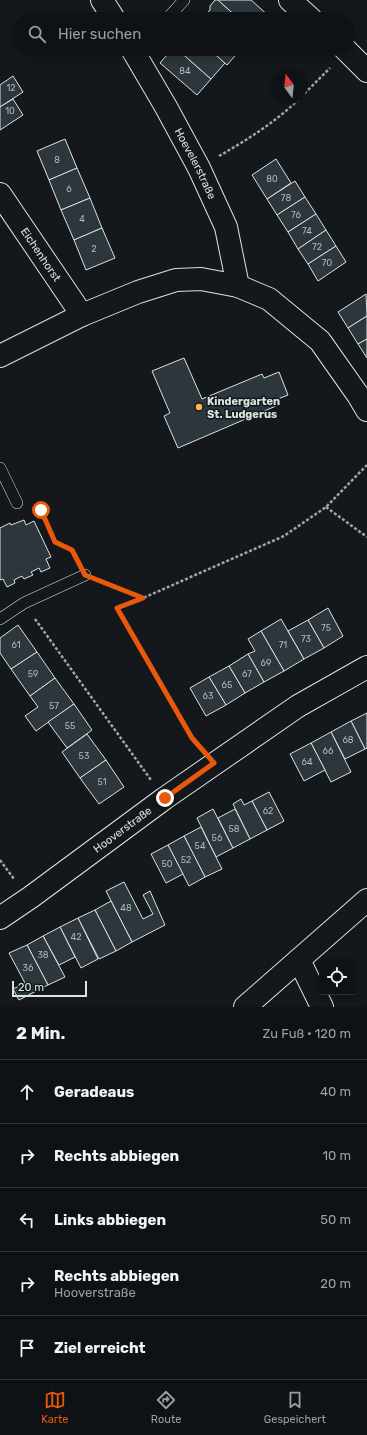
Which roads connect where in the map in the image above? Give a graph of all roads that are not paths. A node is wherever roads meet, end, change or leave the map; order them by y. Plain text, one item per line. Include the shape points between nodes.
1 (102, 0) edge
2 (184, 0) edge
3 (290, 0) edge
4 (110, 12) edge
5 (173, 12) edge
6 (303, 12) edge
7 (139, 56) edge
8 (352, 56) edge
9 (367, 71) edge
10 (0, 194) edge
11 (238, 286) junction
12 (82, 315) junction
13 (0, 356) edge
14 (367, 410) edge
15 (0, 468) edge
16 (16, 503) road end
17 (85, 575) road end
18 (0, 620) edge
19 (367, 667) edge
20 (367, 900) edge
21 (0, 918) edge
22 (299, 960) junction
23 (245, 1007) edge
24 (322, 1007) edge

1 - 4 street
2 - 5 lane
3 - 6 street
7 - 11 street, Hoevelerstraße via 199,168 226,227
8 - 9 street
10 - 12 street, Eichenhorst
11 - 12 street via 201,279 176,280 138,292
11 - 14 street via 269,299 320,340
12 - 13 street
15 - 16 lane
17 - 18 lane via 24,603
19 - 21 street, Hooverstraße via 298,706 214,763
20 - 22 street
22 - 23 street
22 - 24 street

